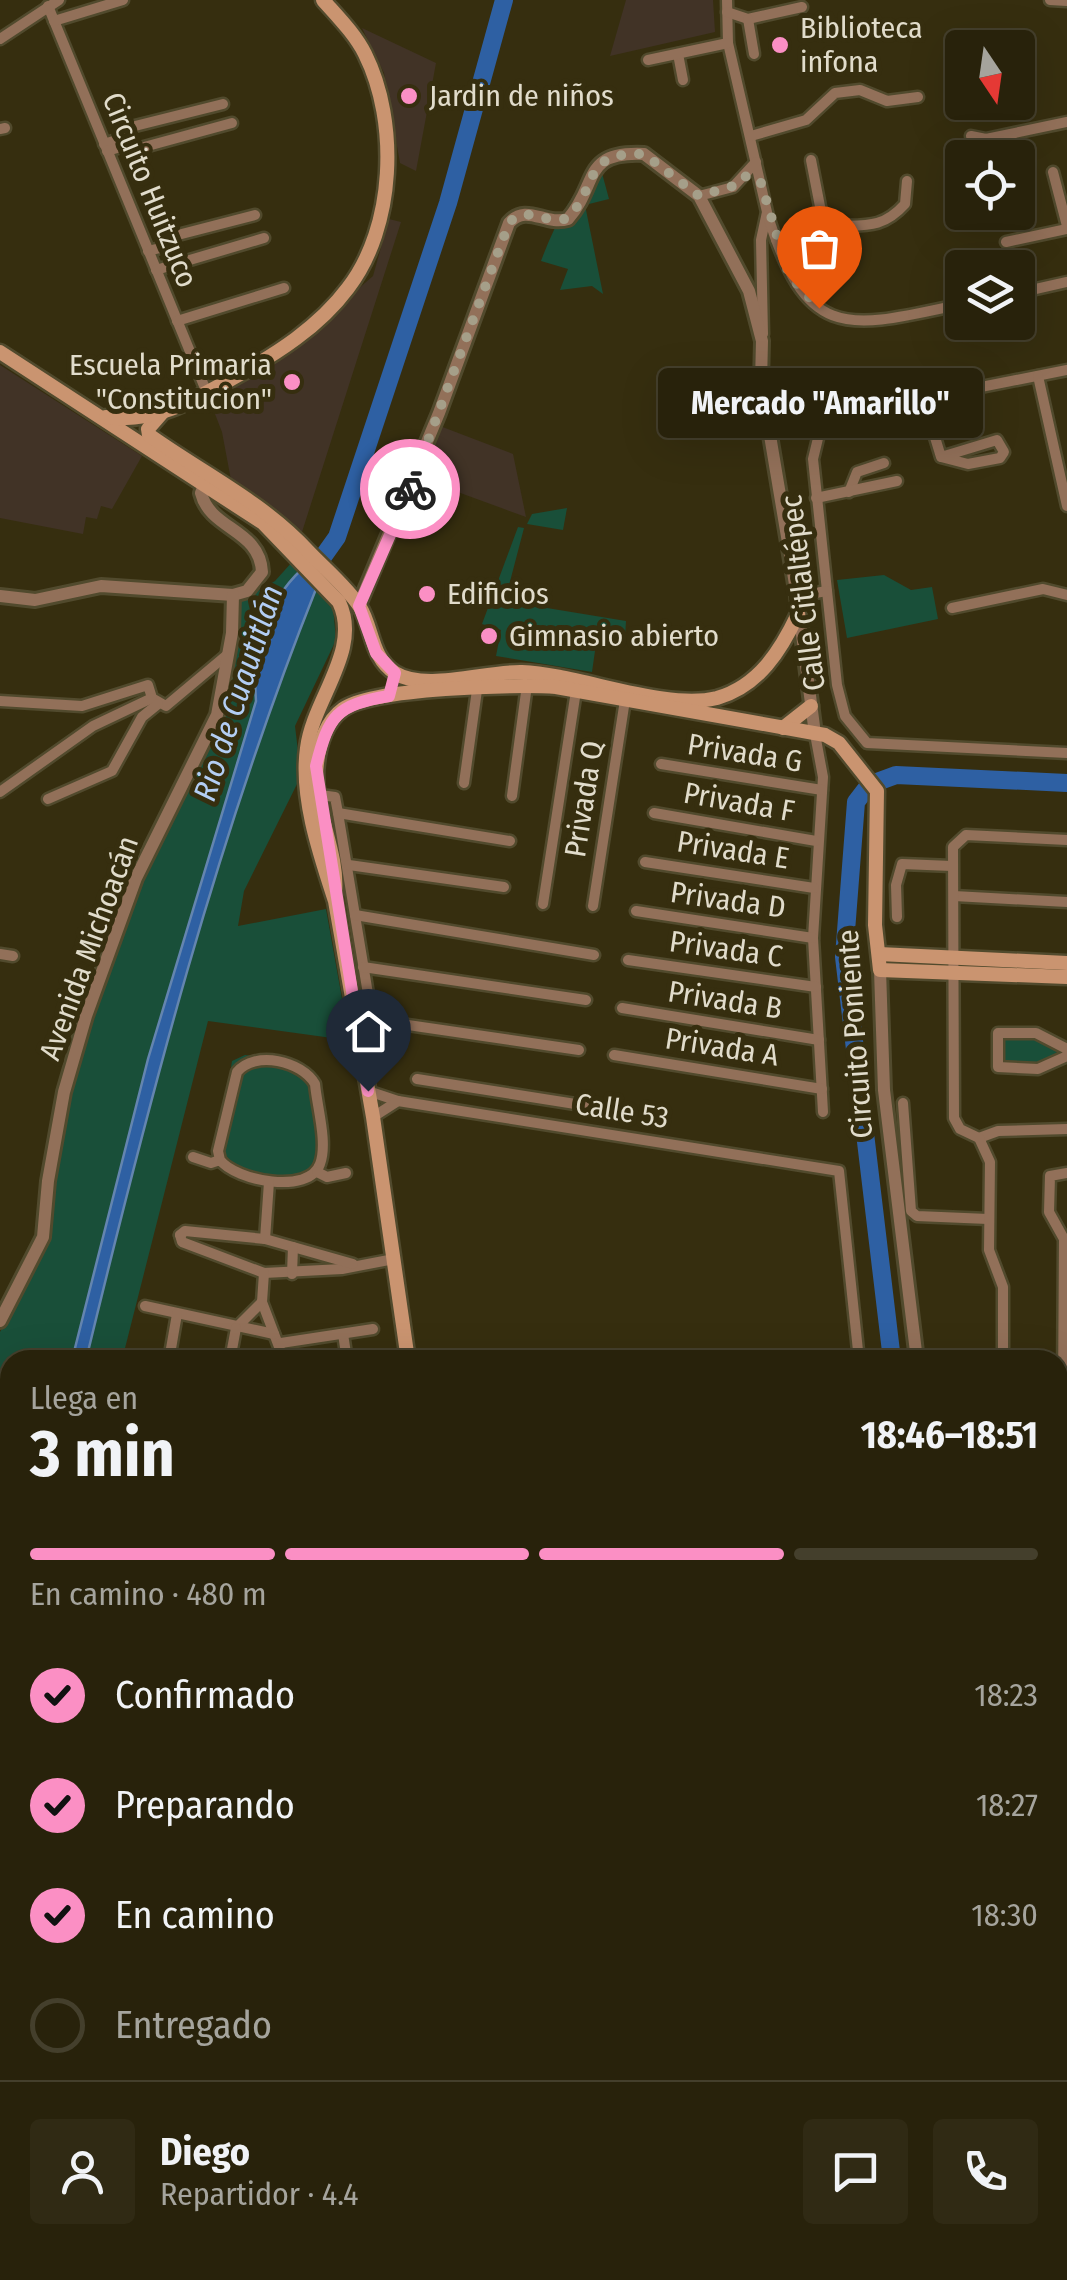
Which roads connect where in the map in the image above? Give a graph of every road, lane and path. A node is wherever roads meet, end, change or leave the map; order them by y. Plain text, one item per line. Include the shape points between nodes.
1 (123, 0) edge
2 (323, 0) edge
3 (1050, 0) edge
4 (1067, 1) edge
5 (53, 3) edge
6 (727, 6) edge
7 (802, 7) dead end
8 (748, 19) junction
9 (54, 21) junction
10 (0, 39) edge
11 (728, 43) junction
12 (678, 54) junction
13 (754, 54) dead end
14 (648, 60) dead end
15 (684, 80) dead end
16 (918, 97) dead end
17 (223, 104) dead end
18 (1067, 122) edge
19 (232, 124) dead end
20 (752, 136) junction
21 (970, 136) dead end
22 (106, 148) junction
23 (810, 160) dead end
24 (756, 162) junction
25 (1053, 172) dead end
26 (744, 176) junction
27 (760, 180) junction
28 (907, 181) dead end
29 (699, 196) junction
30 (767, 212) junction
31 (256, 215) dead end
32 (1067, 227) edge
33 (824, 228) junction
34 (264, 238) dead end
35 (776, 240) junction
36 (1006, 242) dead end
37 (148, 251) junction
38 (156, 270) junction
39 (1067, 282) edge
40 (284, 288) dead end
41 (1035, 289) edge
42 (945, 308) edge
43 (177, 321) junction
44 (762, 341) junction
45 (0, 352) edge
46 (1067, 370) edge
47 (1038, 376) junction
48 (206, 393) junction
49 (923, 398) junction
50 (162, 413) junction
51 (101, 416) junction
52 (940, 457) junction
53 (884, 463) dead end
54 (207, 479) junction
55 (896, 482) dead end
56 (848, 492) junction
57 (816, 498) junction
58 (1067, 506) edge
59 (326, 580) junction
60 (827, 591) junction
61 (233, 595) junction
62 (1067, 595) edge
63 (0, 596) edge
64 (797, 596) junction
65 (359, 606) junction
66 (952, 608) dead end
67 (798, 614) junction
68 (346, 640) junction
69 (229, 653) junction
70 (376, 653) junction
71 (395, 673) junction
72 (331, 677) junction
73 (527, 685) junction
74 (477, 690) junction
75 (576, 690) junction
76 (389, 696) junction
77 (0, 700) edge
78 (625, 700) junction
79 (155, 701) junction
80 (356, 701) junction
81 (811, 706) junction
82 (783, 728) junction
83 (815, 734) junction
84 (1067, 752) edge
85 (661, 764) dead end
86 (464, 784) dead end
87 (822, 790) junction
88 (0, 792) edge
89 (320, 794) junction
90 (512, 796) dead end
91 (48, 799) dead end
92 (338, 813) junction
93 (654, 813) dead end
94 (1067, 840) edge
95 (510, 841) dead end
96 (816, 841) junction
97 (645, 862) dead end
98 (350, 865) junction
99 (952, 866) junction
100 (504, 888) dead end
101 (814, 888) junction
102 (954, 896) junction
103 (334, 898) junction
104 (1067, 902) edge
105 (543, 904) dead end
106 (593, 906) dead end
107 (636, 911) dead end
108 (355, 915) junction
109 (896, 917) dead end
110 (813, 938) junction
111 (594, 955) dead end
112 (628, 960) dead end
113 (880, 962) junction
114 (954, 964) junction
115 (1067, 964) edge
116 (363, 968) junction
117 (1067, 977) edge
118 (816, 987) junction
119 (586, 1000) dead end
120 (622, 1008) dead end
121 (364, 1019) junction
122 (819, 1040) junction
123 (579, 1050) dead end
124 (1067, 1052) edge
125 (614, 1055) dead end
126 (417, 1079) dead end
127 (822, 1089) junction
128 (368, 1091) junction
129 (514, 1095) junction
130 (398, 1101) junction
131 (904, 1104) dead end
132 (626, 1112) dead end
133 (823, 1112) dead end
134 (373, 1117) junction
135 (511, 1117) junction
136 (1067, 1129) edge
137 (979, 1138) junction
138 (193, 1157) dead end
139 (220, 1160) junction
140 (317, 1172) junction
141 (1067, 1173) edge
142 (346, 1174) dead end
143 (269, 1182) junction
144 (988, 1219) junction
145 (242, 1237) junction
146 (1066, 1238) edge
147 (265, 1240) junction
148 (293, 1247) junction
149 (394, 1260) junction
150 (236, 1263) junction
151 (353, 1264) junction
152 (264, 1273) junction
153 (292, 1274) junction
154 (262, 1302) junction
155 (145, 1306) dead end
156 (177, 1314) junction
157 (0, 1321) edge
158 (236, 1328) junction
159 (373, 1330) dead end
160 (343, 1334) junction
161 (278, 1339) junction
162 (171, 1350) edge
163 (232, 1350) edge
164 (281, 1350) edge
165 (345, 1350) edge
166 (407, 1350) edge
167 (857, 1350) edge
168 (916, 1350) edge
169 (1003, 1350) edge
170 (1064, 1350) edge

1 - 9 street
2 - 48 main road via 357,39 376,83 388,156 379,216 357,276 334,305 280,350
3 - 4 street
5 - 9 street, Circuito Huitzuco
5 - 10 street
6 - 8 street
6 - 11 street
7 - 8 street
8 - 13 street
9 - 22 street, Circuito Huitzuco
11 - 12 street
11 - 20 street
12 - 14 street
12 - 15 street
16 - 20 street via 887,101 860,90 835,93 806,120
17 - 22 street via 127,128 129,136
18 - 21 street
19 - 22 street via 133,150 131,144
20 - 24 street
22 - 37 street, Circuito Huitzuco
23 - 33 street
24 - 26 street
24 - 27 street
25 - 32 street
26 - 27 street
26 - 29 street
27 - 30 street
28 - 33 street via 906,204 884,224
29 - 44 street via 725,238
29 - 65 street via 644,154 624,153 596,166 568,218 549,222 516,214
30 - 35 street
30 - 44 street
31 - 37 street via 170,237 172,245
32 - 36 street
33 - 35 street
34 - 38 street
35 - 42 street via 802,294 836,318 872,323
37 - 38 street, Circuito Huitzuco
38 - 43 street, Circuito Huitzuco
39 - 41 street
40 - 43 street
43 - 48 street, Circuito Huitzuco
44 - 64 street via 761,382
45 - 51 main road
46 - 47 street
47 - 49 street
47 - 58 street
48 - 50 main road
49 - 52 street
49 - 57 street, Calle Citlaltépec via 845,414 820,430 813,459
50 - 51 main road via 127,420
50 - 54 main road via 148,436
51 - 54 main road
52 - 52 street via 968,464 1004,452 997,440
53 - 56 street via 856,472
54 - 59 main road via 292,542
54 - 61 street via 200,493 209,513 251,542 262,561 257,583
55 - 56 street
56 - 57 street
57 - 60 street, Calle Citlaltépec
59 - 65 main road
59 - 68 main road via 339,602
60 - 64 street
60 - 84 street, Calle Citlaltépec via 845,716 867,743
61 - 63 street via 101,586 35,600
61 - 69 street, Avenida Michoacán
62 - 66 street via 1043,589
64 - 67 street
65 - 70 main road
67 - 71 main road via 767,666 744,686 694,702 525,672 433,681
67 - 81 street
68 - 70 main road
68 - 72 main road
69 - 79 street via 177,700
69 - 157 street, Avenida Michoacán via 217,715 136,878 86,1016 61,1110 43,1237
70 - 71 main road
71 - 76 main road
72 - 80 main road
72 - 103 main road via 312,723 306,766
73 - 74 main road
73 - 75 main road
73 - 90 street
74 - 76 main road
74 - 86 street
75 - 78 main road
75 - 105 street
76 - 80 main road
77 - 79 street via 82,706 148,685
78 - 82 main road
78 - 106 street, Privada Q
79 - 88 street via 93,726
79 - 91 street via 112,771
80 - 89 main road via 325,731 316,766
81 - 82 main road
81 - 83 street
82 - 83 main road
83 - 87 street
83 - 113 main road, Circuito Poniente via 838,743 872,785
85 - 87 street, Privada G
87 - 96 street
89 - 92 street via 334,797
89 - 103 main road
92 - 95 street
92 - 98 street
93 - 96 street, Privada F
94 - 99 street via 966,835 957,839
96 - 101 street
97 - 101 street, Privada E
98 - 100 street
98 - 108 street
99 - 102 street
99 - 109 street via 902,864
101 - 110 street
102 - 104 street
102 - 114 street
103 - 121 main road
107 - 110 street, Privada D
108 - 111 street
108 - 116 street
110 - 118 street
112 - 118 street, Privada C
113 - 114 main road
113 - 168 street, Circuito Poniente via 884,1090
114 - 115 main road
114 - 117 main road
114 - 137 street via 954,1118
116 - 119 street
116 - 121 street
118 - 122 street
120 - 122 street, Privada B
121 - 123 street
121 - 128 main road
122 - 127 street
124 - 124 street via 1038,1069 998,1067 998,1033 1036,1033
125 - 127 street, Privada A
126 - 129 street
127 - 133 street
128 - 130 street, Calle 53
128 - 134 main road
129 - 132 street
129 - 135 street
130 - 134 street
130 - 135 street, Calle 53
131 - 144 street via 911,1212
134 - 149 main road
135 - 167 street, Calle 53 via 838,1171
136 - 137 street via 998,1131
137 - 144 street via 990,1162
138 - 139 street
139 - 140 street via 237,1072 254,1060 300,1067 315,1084 322,1159
139 - 143 street via 240,1175
140 - 142 street
140 - 143 street
141 - 146 street via 1049,1179 1048,1212
143 - 147 street
144 - 169 street via 989,1250 1003,1287
145 - 147 street
145 - 150 street
145 - 150 street via 185,1231 180,1236
146 - 170 street
147 - 148 street
148 - 151 street
148 - 153 street
149 - 151 street
149 - 166 main road
150 - 152 street
151 - 153 street
152 - 153 street
152 - 154 street
154 - 158 street
154 - 161 street
155 - 156 street
156 - 158 street
156 - 162 street
158 - 161 street
158 - 163 street
159 - 160 street
160 - 161 street
160 - 165 street
161 - 164 street

